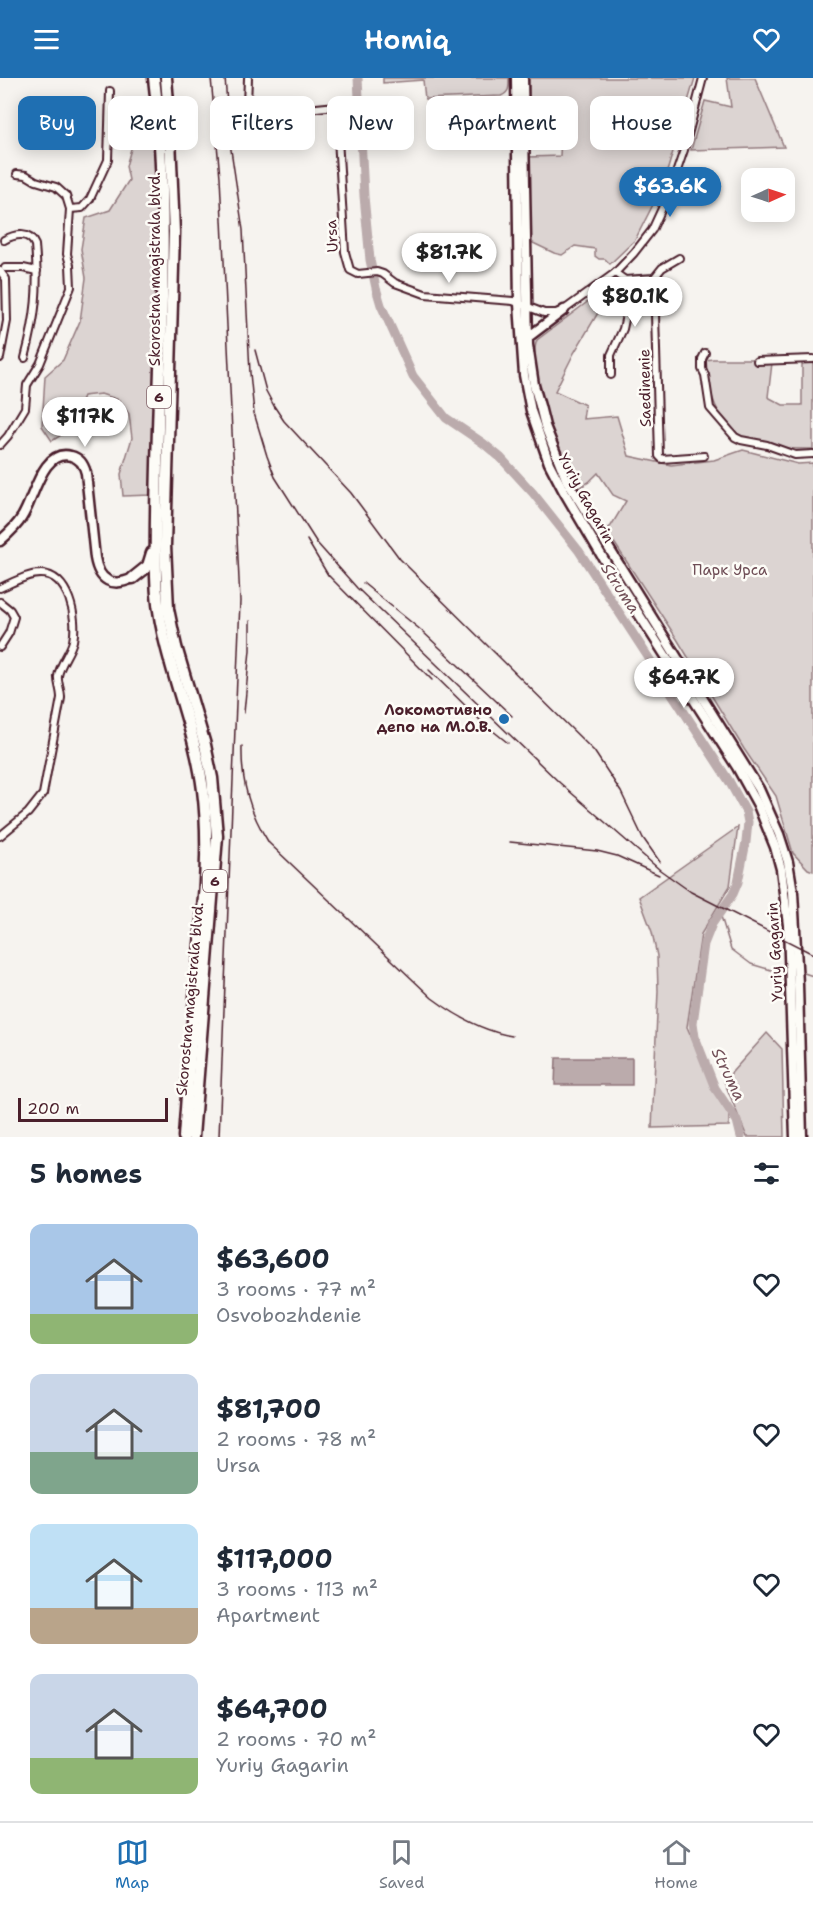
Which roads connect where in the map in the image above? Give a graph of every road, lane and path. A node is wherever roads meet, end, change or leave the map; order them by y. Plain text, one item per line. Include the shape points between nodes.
1 (154, 78) edge
2 (166, 78) edge
3 (248, 78) edge
4 (516, 78) edge
5 (524, 78) edge
6 (703, 78) edge
7 (110, 91) dead end
8 (17, 174) dead end
9 (70, 209) junction
10 (4, 240) dead end
11 (679, 258) dead end
12 (3, 270) edge
13 (37, 271) junction
14 (615, 273) junction
15 (654, 278) junction
16 (625, 280) junction
17 (523, 305) junction
18 (564, 310) junction
19 (527, 338) junction
20 (705, 352) dead end
21 (0, 358) edge
22 (25, 358) dead end
23 (813, 359) edge
24 (757, 361) dead end
25 (611, 375) dead end
26 (0, 445) edge
27 (813, 454) edge
28 (704, 456) dead end
29 (157, 508) junction
30 (0, 541) edge
31 (133, 578) junction
32 (0, 588) edge
33 (0, 602) edge
34 (159, 615) junction
35 (0, 647) edge
36 (190, 710) junction
37 (0, 836) edge
38 (195, 1055) junction
39 (184, 1137) edge
40 (193, 1137) edge
41 (795, 1137) edge
42 (802, 1137) edge

1 - 29 highway, Skorostna magistrala blvd. / 6 via 164,223
2 - 36 highway, Skorostna magistrala blvd. / 6 via 174,232 165,573 168,609
3 - 17 street, Ursa via 247,105 297,110 336,106 346,260 350,270 377,272 425,294
4 - 17 street, Yuriy Gagarin
5 - 17 street, Yuriy Gagarin
6 - 14 street via 670,191 652,230
7 - 9 street via 108,160 90,199 82,208
8 - 9 street via 56,187 66,196
9 - 26 street via 67,254 71,287 40,364 27,385 25,408
10 - 13 street via 19,235 32,239
11 - 15 street
12 - 13 street
12 - 21 street via 7,321
13 - 22 street via 36,308
14 - 16 street
14 - 18 street
15 - 16 street
15 - 28 street, Saedinenie via 659,456
16 - 25 street via 626,315 611,355
17 - 18 street, Ursa via 551,314
17 - 19 street, Yuriy Gagarin
17 - 41 street, Yuriy Gagarin via 527,393 549,463 600,554 737,767 775,847 789,935
18 - 19 street
19 - 42 street, Yuriy Gagarin via 545,426 567,481 759,789 779,834 794,892
20 - 27 street via 702,369 710,408 735,437 795,455
23 - 24 street
29 - 31 highway via 150,563
29 - 34 highway, Skorostna magistrala blvd. / 6
30 - 31 street via 23,516 45,466 57,457 71,456 82,463 86,473 98,572 115,583
31 - 34 highway via 150,581
32 - 37 street via 31,575 49,576 65,590 72,603 75,629 70,651 58,674 61,698 43,794
33 - 35 street via 14,617
34 - 36 highway, Skorostna magistrala blvd. / 6 via 167,651
36 - 38 highway, Skorostna magistrala blvd. / 6 via 203,788 207,846
38 - 39 highway, Skorostna magistrala blvd. / 6
38 - 40 highway, Skorostna magistrala blvd. / 6

